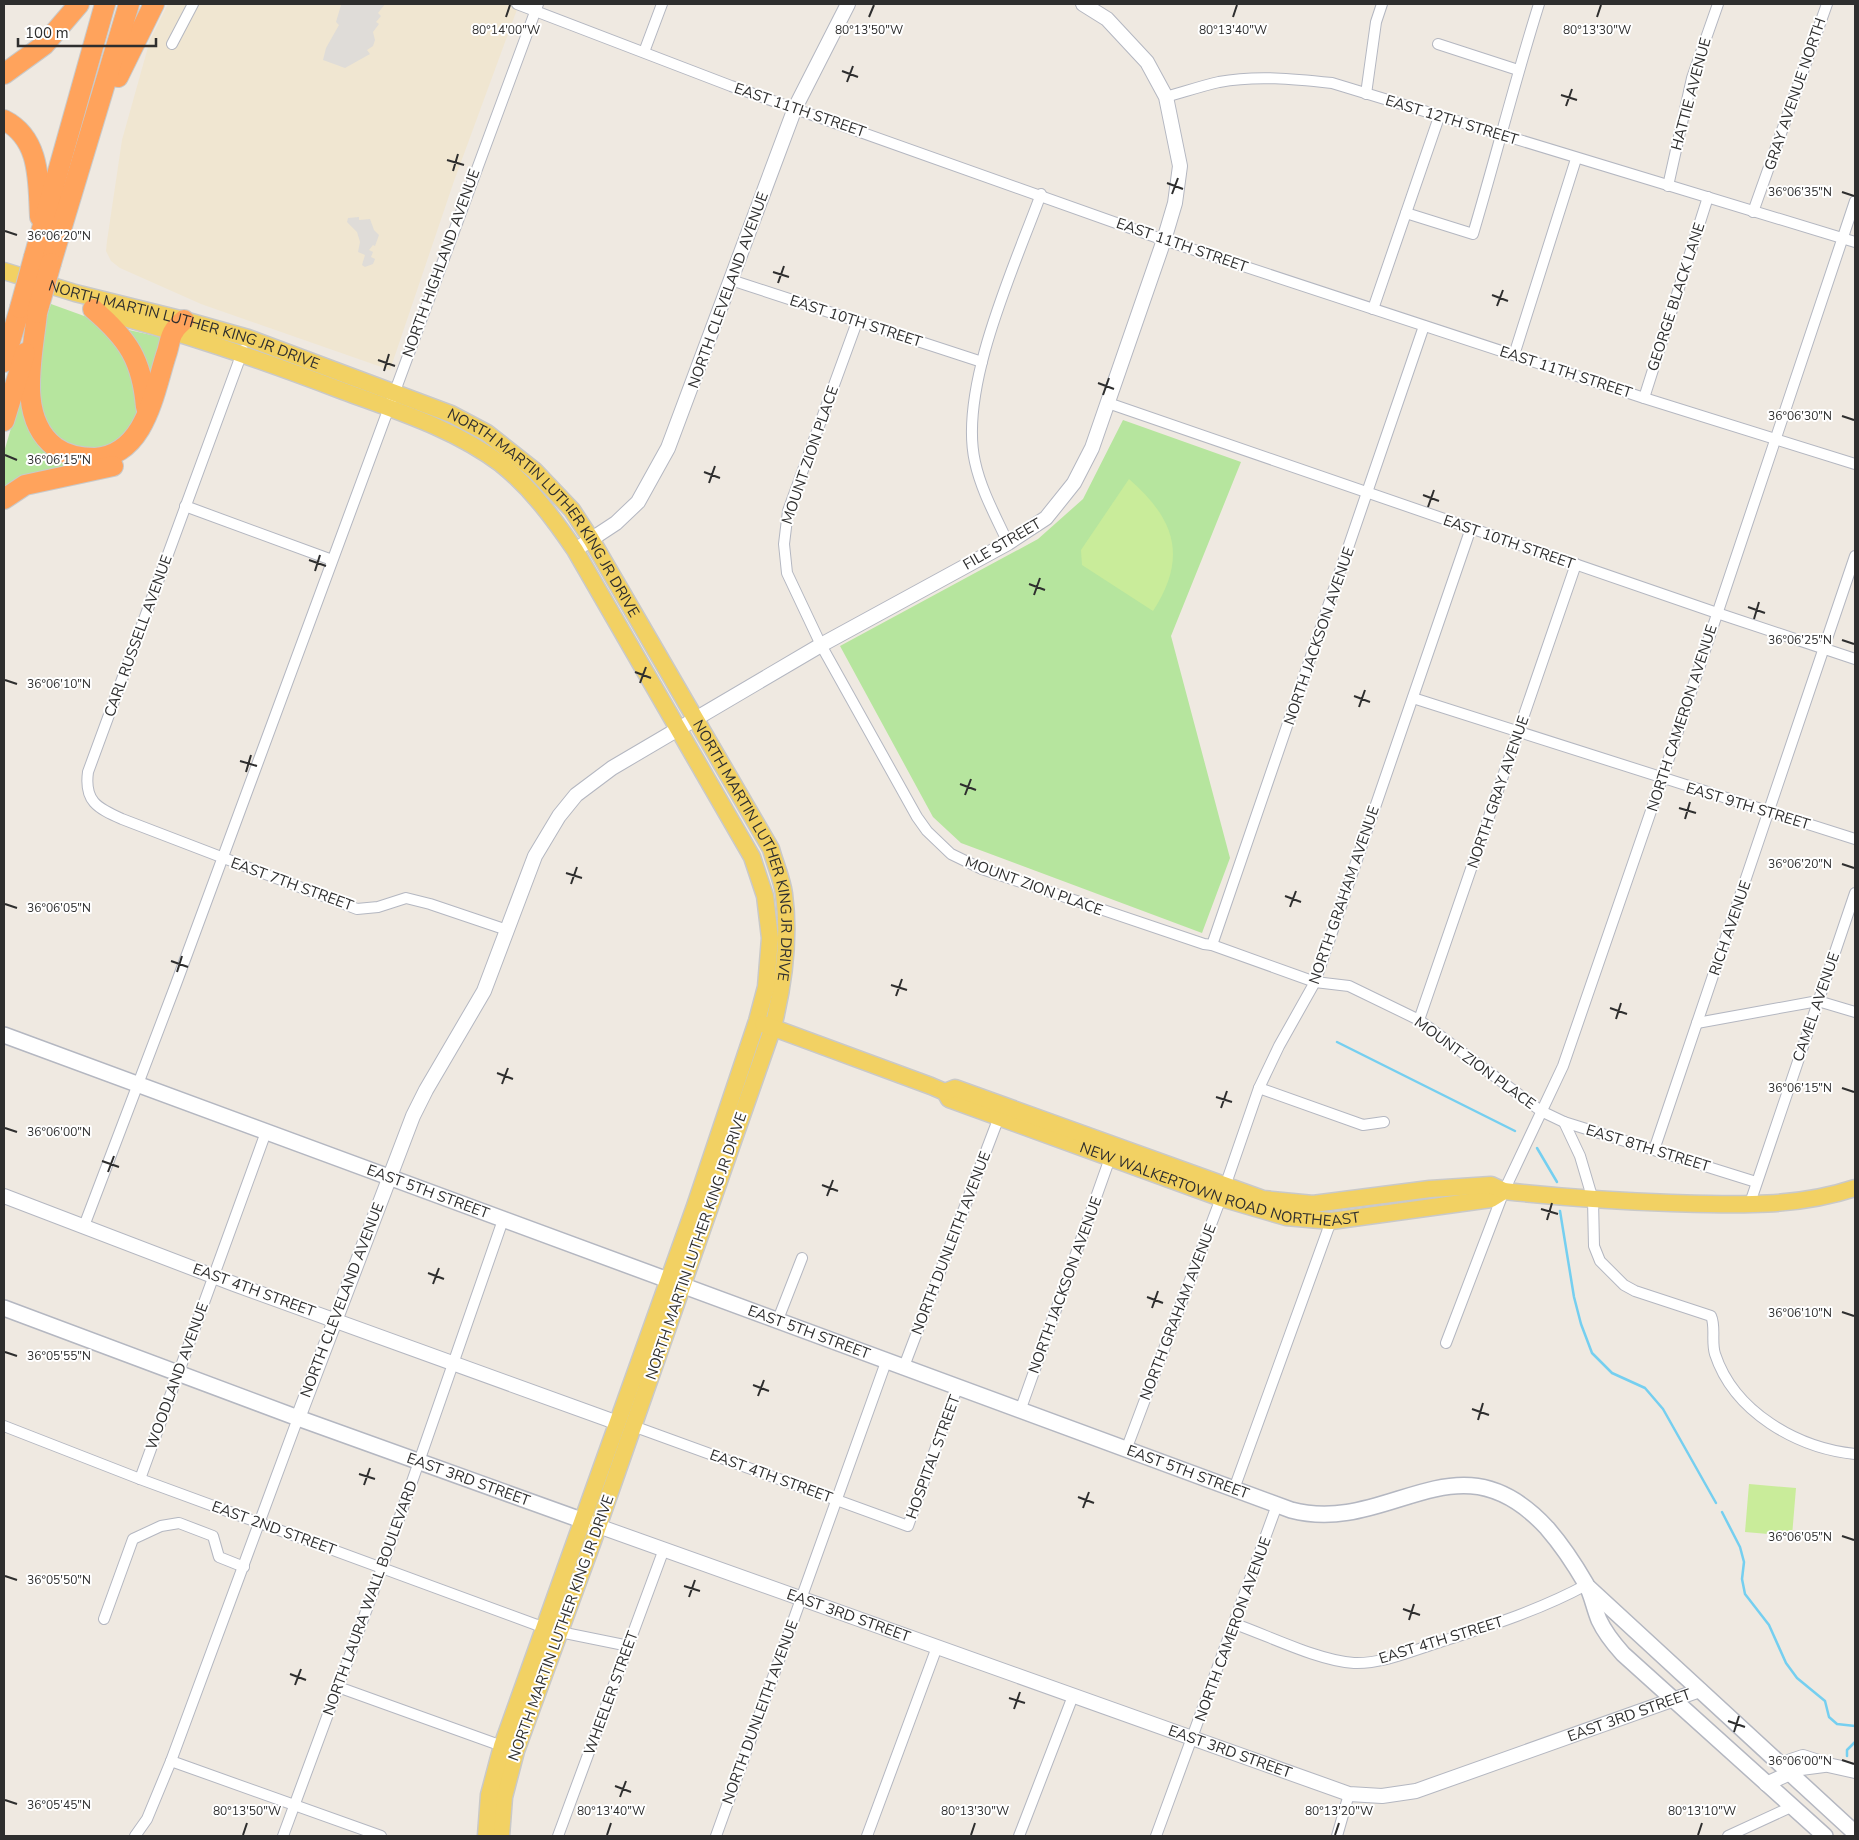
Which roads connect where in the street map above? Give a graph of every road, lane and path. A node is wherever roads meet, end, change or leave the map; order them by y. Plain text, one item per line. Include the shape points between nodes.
1 (79, 4) edge
2 (105, 4) edge
3 (129, 4) edge
4 (154, 4) edge
5 (193, 4) edge
6 (517, 4) edge
7 (662, 4) edge
8 (848, 4) edge
9 (1083, 4) edge
10 (1382, 4) edge
11 (1540, 4) edge
12 (1718, 4) edge
13 (1826, 4) edge
14 (537, 7) edge
15 (172, 44) dead end
16 (1438, 44) dead end
17 (644, 52) junction
18 (1518, 70) junction
19 (4, 74) edge
20 (1366, 94) junction
21 (1166, 97) junction
22 (794, 108) junction
23 (1439, 117) junction
24 (4, 120) edge
25 (1501, 136) junction
26 (86, 147) junction
27 (1576, 159) junction
28 (1668, 186) junction
29 (1041, 194) junction
30 (1708, 197) junction
31 (1855, 201) edge
32 (1753, 212) junction
33 (1406, 213) junction
34 (42, 233) junction
35 (1843, 238) junction
36 (1164, 240) junction
37 (1855, 242) edge
38 (43, 260) junction
39 (4, 271) edge
40 (731, 280) junction
41 (4, 281) edge
42 (93, 309) junction
43 (1373, 309) junction
44 (28, 311) junction
45 (857, 322) junction
46 (1424, 326) junction
47 (181, 328) junction
48 (248, 338) junction
49 (242, 353) junction
50 (1514, 355) junction
51 (4, 362) edge
52 (982, 362) junction
53 (1644, 398) junction
54 (391, 400) junction
55 (1108, 403) junction
56 (147, 415) junction
57 (4, 421) edge
58 (1775, 439) junction
59 (1855, 464) edge
60 (1368, 493) junction
61 (4, 499) edge
62 (185, 506) junction
63 (1471, 528) junction
64 (591, 539) junction
65 (1008, 543) junction
66 (575, 550) junction
67 (1855, 556) edge
68 (332, 560) junction
69 (1576, 564) junction
70 (1716, 613) junction
71 (821, 645) junction
72 (1825, 649) junction
73 (1855, 659) edge
74 (1413, 698) junction
75 (696, 718) junction
76 (678, 728) junction
77 (1519, 731) junction
78 (1662, 779) junction
79 (1769, 813) junction
80 (1855, 839) edge
81 (222, 858) junction
82 (1855, 893) edge
83 (507, 930) junction
84 (1212, 945) junction
85 (1315, 982) junction
86 (1818, 1001) junction
87 (1855, 1012) edge
88 (1419, 1020) junction
89 (757, 1021) junction
90 (1697, 1023) junction
91 (773, 1027) junction
92 (4, 1035) edge
93 (138, 1085) junction
94 (1259, 1088) junction
95 (945, 1092) junction
96 (1541, 1111) junction
97 (999, 1117) junction
98 (1384, 1122) dead end
99 (1564, 1122) junction
100 (266, 1132) junction
101 (1654, 1150) junction
102 (1110, 1158) junction
103 (388, 1177) junction
104 (1756, 1182) junction
105 (1855, 1188) edge
106 (1504, 1191) junction
107 (1223, 1192) junction
108 (1401, 1193) junction
109 (4, 1196) edge
110 (1593, 1200) junction
111 (1750, 1206) junction
112 (503, 1220) junction
113 (1331, 1221) junction
114 (84, 1226) junction
115 (802, 1258) dead end
116 (213, 1275) junction
117 (676, 1283) junction
118 (4, 1308) edge
119 (334, 1320) junction
120 (777, 1322) junction
121 (1446, 1343) dead end
122 (453, 1362) junction
123 (886, 1362) junction
124 (903, 1368) junction
125 (178, 1373) junction
126 (958, 1388) junction
127 (1020, 1411) junction
128 (298, 1418) junction
129 (626, 1425) junction
130 (6, 1427) edge
131 (4, 1439) edge
132 (1126, 1450) junction
133 (1855, 1454) edge
134 (419, 1462) junction
135 (140, 1479) junction
136 (1234, 1489) junction
137 (837, 1499) junction
138 (1277, 1505) junction
139 (258, 1522) junction
140 (591, 1524) junction
141 (908, 1526) joint
142 (664, 1549) junction
143 (244, 1567) junction
144 (382, 1568) junction
145 (1586, 1585) junction
146 (801, 1598) junction
147 (104, 1620) dead end
148 (1235, 1624) junction
149 (553, 1630) junction
150 (629, 1646) junction
151 (937, 1647) junction
152 (338, 1687) junction
153 (1700, 1690) junction
154 (1073, 1696) junction
155 (1672, 1700) junction
156 (1193, 1739) junction
157 (502, 1746) junction
158 (172, 1761) junction
159 (1785, 1769) junction
160 (1855, 1770) edge
161 (1766, 1784) junction
162 (1349, 1794) junction
163 (294, 1805) junction
164 (1791, 1807) junction
165 (1855, 1833) edge
166 (135, 1836) edge
167 (283, 1836) edge
168 (381, 1836) edge
169 (486, 1836) edge
170 (501, 1836) edge
171 (558, 1836) edge
172 (716, 1836) edge
173 (867, 1836) edge
174 (1019, 1836) edge
175 (1156, 1836) edge
176 (1337, 1836) edge
177 (1728, 1836) edge
178 (1825, 1836) edge

1 - 19 highway via 44,45
2 - 34 highway
3 - 26 highway
4 - 26 highway
5 - 15 street
6 - 14 street, EAST 11TH STREET
7 - 17 street
8 - 22 street, NORTH CLEVELAND AVENUE
9 - 21 street via 1108,20 1147,62
10 - 20 street via 1376,22
11 - 18 street
12 - 28 street, HATTIE AVENUE via 1692,78
13 - 32 street, GRAY AVENUE NORTH
14 - 17 street, EAST 11TH STREET
14 - 54 street, NORTH HIGHLAND AVENUE
16 - 18 street
17 - 22 street, EAST 11TH STREET
18 - 25 street
20 - 21 street, EAST 12TH STREET via 1332,83 1253,78 1218,82
20 - 23 street, EAST 12TH STREET
21 - 36 street, FILE STREET via 1180,166 1176,204
22 - 29 street, EAST 11TH STREET
22 - 40 street, NORTH CLEVELAND AVENUE
23 - 25 street, EAST 12TH STREET
23 - 33 street
24 - 34 highway via 20,131 32,148
25 - 27 street, EAST 12TH STREET
25 - 33 street via 1473,234
26 - 38 highway
27 - 28 street, EAST 12TH STREET
27 - 50 street
28 - 30 street, EAST 12TH STREET
29 - 36 street, EAST 11TH STREET
29 - 52 street
30 - 32 street, EAST 12TH STREET
30 - 53 street, GEORGE BLACK LANE
31 - 35 street, NORTH CAMERON AVENUE
32 - 35 street, EAST 12TH STREET
33 - 43 street
34 - 38 highway
35 - 37 street, EAST 12TH STREET
35 - 58 street, NORTH CAMERON AVENUE
36 - 43 street, EAST 11TH STREET
36 - 55 street, FILE STREET
38 - 44 highway, bridge
39 - 47 main road, NORTH MARTIN LUTHER KING JR DRIVE
40 - 45 street, EAST 10TH STREET
40 - 64 street, NORTH CLEVELAND AVENUE via 668,448 638,502 616,523
41 - 42 main road, NORTH MARTIN LUTHER KING JR DRIVE
42 - 47 main road, NORTH MARTIN LUTHER KING JR DRIVE
42 - 56 highway via 128,344 136,359 145,390
43 - 46 street, EAST 11TH STREET
44 - 51 highway
44 - 56 highway via 30,398 40,429 55,447 75,456 107,456 132,440
44 - 57 highway
45 - 52 street, EAST 10TH STREET
45 - 71 street, MOUNT ZION PLACE via 804,463 785,527 787,573
46 - 50 street, EAST 11TH STREET
46 - 60 street, NORTH JACKSON AVENUE
47 - 48 main road, NORTH MARTIN LUTHER KING JR DRIVE
47 - 49 main road, NORTH MARTIN LUTHER KING JR DRIVE
47 - 56 highway
47 - 61 highway via 154,426 134,456 115,466 25,485
48 - 49 street, CARL RUSSELL AVENUE
48 - 54 main road, NORTH MARTIN LUTHER KING JR DRIVE
49 - 54 main road, NORTH MARTIN LUTHER KING JR DRIVE
49 - 62 street, CARL RUSSELL AVENUE
50 - 53 street, EAST 11TH STREET
52 - 65 street via 974,399 972,445 979,478
53 - 58 street, EAST 11TH STREET
54 - 64 main road, NORTH MARTIN LUTHER KING JR DRIVE via 451,414 487,433 535,471 572,510
54 - 66 main road, NORTH MARTIN LUTHER KING JR DRIVE via 501,464 556,522
54 - 68 street, NORTH HIGHLAND AVENUE
55 - 60 street, EAST 10TH STREET
55 - 65 street, FILE STREET via 1092,448 1074,483 1046,518
58 - 59 street, EAST 11TH STREET
58 - 70 street, NORTH CAMERON AVENUE
60 - 63 street, EAST 10TH STREET
60 - 84 street, NORTH JACKSON AVENUE
62 - 68 street
62 - 81 street, CARL RUSSELL AVENUE via 88,772 87,792 104,811
63 - 69 street, EAST 10TH STREET
63 - 74 street, NORTH GRAHAM AVENUE
64 - 66 street, NORTH CLEVELAND AVENUE
64 - 75 main road, NORTH MARTIN LUTHER KING JR DRIVE
65 - 71 street, FILE STREET
66 - 76 main road, NORTH MARTIN LUTHER KING JR DRIVE
67 - 72 street, RICH AVENUE
68 - 81 street, NORTH HIGHLAND AVENUE
69 - 70 street, EAST 10TH STREET
69 - 77 street, NORTH GRAY AVENUE
70 - 72 street, EAST 10TH STREET
70 - 78 street, NORTH CAMERON AVENUE
71 - 75 street, FILE STREET
71 - 84 street, MOUNT ZION PLACE via 917,818 951,854 999,875
72 - 73 street, EAST 10TH STREET
72 - 79 street, RICH AVENUE
74 - 77 street, EAST 9TH STREET
74 - 85 street, NORTH GRAHAM AVENUE
75 - 76 street, NORTH CLEVELAND AVENUE
75 - 91 main road, NORTH MARTIN LUTHER KING JR DRIVE via 771,849 784,892 787,938 782,988
76 - 83 street, NORTH CLEVELAND AVENUE via 609,770 576,795 535,856
76 - 89 main road, NORTH MARTIN LUTHER KING JR DRIVE via 752,857 764,896 770,938 766,987
77 - 78 street, EAST 9TH STREET
77 - 88 street, NORTH GRAY AVENUE
78 - 79 street, EAST 9TH STREET
78 - 96 street, NORTH CAMERON AVENUE via 1562,1066
79 - 80 street, EAST 9TH STREET
79 - 90 street, RICH AVENUE
81 - 83 street, EAST 7TH STREET via 357,909 378,907 406,898
81 - 93 street, NORTH HIGHLAND AVENUE
82 - 86 street, CAMEL AVENUE
83 - 103 street, NORTH CLEVELAND AVENUE via 484,991 426,1090
84 - 85 street, MOUNT ZION PLACE
85 - 88 street, MOUNT ZION PLACE via 1348,986
85 - 94 street, NORTH GRAHAM AVENUE
86 - 87 street
86 - 90 street
86 - 104 street, CAMEL AVENUE
88 - 96 street, MOUNT ZION PLACE
89 - 91 main road, NEW WALKERTOWN ROAD NORTHEAST
89 - 117 main road, NORTH MARTIN LUTHER KING JR DRIVE
90 - 101 street, RICH AVENUE
91 - 95 main road, NEW WALKERTOWN ROAD NORTHEAST
91 - 117 main road, NORTH MARTIN LUTHER KING JR DRIVE
92 - 93 main road, EAST 5TH STREET
93 - 100 main road, EAST 5TH STREET
93 - 114 street, NORTH HIGHLAND AVENUE
94 - 98 street via 1363,1125
94 - 107 street, NORTH GRAHAM AVENUE
95 - 97 main road, NEW WALKERTOWN ROAD NORTHEAST via 949,1099
95 - 107 main road, NEW WALKERTOWN ROAD NORTHEAST via 955,1088
96 - 99 street, EAST 8TH STREET
96 - 106 street, NORTH CAMERON AVENUE
97 - 102 main road, NEW WALKERTOWN ROAD NORTHEAST
97 - 124 street, NORTH DUNLEITH AVENUE
99 - 101 street, EAST 8TH STREET
99 - 110 street via 1580,1156
100 - 103 main road, EAST 5TH STREET
100 - 116 street, WOODLAND AVENUE
101 - 104 street, EAST 8TH STREET
102 - 107 main road, NEW WALKERTOWN ROAD NORTHEAST
102 - 127 street, NORTH JACKSON AVENUE
103 - 112 main road, EAST 5TH STREET
103 - 119 street, NORTH CLEVELAND AVENUE
104 - 111 street, CAMEL AVENUE
105 - 111 main road, NEW WALKERTOWN ROAD NORTHEAST via 1835,1195
106 - 108 main road, NEW WALKERTOWN ROAD NORTHEAST via 1491,1185
106 - 110 main road, NEW WALKERTOWN ROAD NORTHEAST
106 - 113 main road, NEW WALKERTOWN ROAD NORTHEAST via 1491,1199
106 - 121 street, NORTH CAMERON AVENUE
107 - 108 main road, NEW WALKERTOWN ROAD NORTHEAST via 1313,1204
107 - 113 main road, NEW WALKERTOWN ROAD NORTHEAST via 1286,1217
107 - 132 street, NORTH GRAHAM AVENUE
108 - 113 main road via 1398,1202 1343,1210
109 - 114 street, EAST 4TH STREET
110 - 111 main road, NEW WALKERTOWN ROAD NORTHEAST
110 - 133 street via 1594,1246 1608,1271 1635,1291 1711,1316 1713,1344 1721,1368 1736,1393 1764,1418 1792,1436
112 - 117 main road, EAST 5TH STREET
112 - 122 street, NORTH LAURA WALL BOULEVARD
113 - 136 street
114 - 116 street, EAST 4TH STREET
115 - 120 street
116 - 119 street, EAST 4TH STREET
116 - 125 street, WOODLAND AVENUE
117 - 120 main road, EAST 5TH STREET
117 - 129 main road, NORTH MARTIN LUTHER KING JR DRIVE
118 - 125 main road, EAST 3RD STREET
119 - 122 street, EAST 4TH STREET
119 - 128 street, NORTH CLEVELAND AVENUE
120 - 123 main road, EAST 5TH STREET
122 - 129 street, EAST 4TH STREET
122 - 134 street, NORTH LAURA WALL BOULEVARD
123 - 124 main road, EAST 5TH STREET
123 - 137 street, NORTH DUNLEITH AVENUE
124 - 126 main road, EAST 5TH STREET
125 - 128 main road, EAST 3RD STREET
125 - 135 street, WOODLAND AVENUE
126 - 127 main road, EAST 5TH STREET
126 - 141 street, HOSPITAL STREET
127 - 132 main road, EAST 5TH STREET
128 - 134 main road, EAST 3RD STREET
128 - 139 street, NORTH CLEVELAND AVENUE
129 - 137 street, EAST 4TH STREET
129 - 140 main road, NORTH MARTIN LUTHER KING JR DRIVE
130 - 131 street
130 - 135 street, EAST 2ND STREET
132 - 136 main road, EAST 5TH STREET
134 - 140 main road, EAST 3RD STREET
134 - 144 street, NORTH LAURA WALL BOULEVARD
135 - 139 street, EAST 2ND STREET
136 - 138 main road, EAST 5TH STREET
137 - 141 street, EAST 4TH STREET
137 - 146 street, NORTH DUNLEITH AVENUE
138 - 145 main road, EAST 5TH STREET via 1312,1515 1336,1515 1442,1486 1483,1487 1508,1496 1534,1516 1559,1544
138 - 148 street, NORTH CAMERON AVENUE
139 - 143 street, NORTH CLEVELAND AVENUE
139 - 144 street, EAST 2ND STREET
140 - 142 street, EAST 3RD STREET
140 - 149 main road, NORTH MARTIN LUTHER KING JR DRIVE
142 - 146 street, EAST 3RD STREET
142 - 150 street, WHEELER STREET
143 - 147 street via 219,1557 213,1536 179,1523 161,1526 132,1539
143 - 158 street, NORTH CLEVELAND AVENUE
144 - 149 street, EAST 2ND STREET
144 - 152 street, NORTH LAURA WALL BOULEVARD
145 - 148 street, EAST 4TH STREET via 1538,1610 1369,1662 1331,1659
145 - 153 main road, EAST 5TH STREET
145 - 155 main road, EAST 5TH STREET via 1600,1622 1615,1644
146 - 151 street, EAST 3RD STREET
146 - 172 street, NORTH DUNLEITH AVENUE
148 - 156 street, NORTH CAMERON AVENUE
149 - 150 street, EAST 2ND STREET
149 - 157 main road, NORTH MARTIN LUTHER KING JR DRIVE
149 - 170 main road, NORTH MARTIN LUTHER KING JR DRIVE via 512,1767 502,1811
150 - 171 street, WHEELER STREET
151 - 154 street, EAST 3RD STREET
151 - 173 street
152 - 157 street
152 - 163 street, NORTH LAURA WALL BOULEVARD
153 - 155 street, EAST 3RD STREET
153 - 159 main road, EAST 5TH STREET
154 - 156 street, EAST 3RD STREET
154 - 174 street
155 - 161 main road, EAST 5TH STREET
155 - 162 street, EAST 3RD STREET via 1416,1791 1382,1796
156 - 162 street, EAST 3RD STREET
156 - 175 street, NORTH CAMERON AVENUE
157 - 169 main road, NORTH MARTIN LUTHER KING JR DRIVE via 489,1795
158 - 163 street
158 - 166 street, NORTH CLEVELAND AVENUE via 147,1819
159 - 160 street via 1803,1757
159 - 161 street
159 - 165 main road, EAST 5TH STREET
161 - 164 main road, EAST 5TH STREET
162 - 176 street
163 - 167 street, NORTH LAURA WALL BOULEVARD
163 - 168 street
164 - 177 street
164 - 178 main road, EAST 5TH STREET

